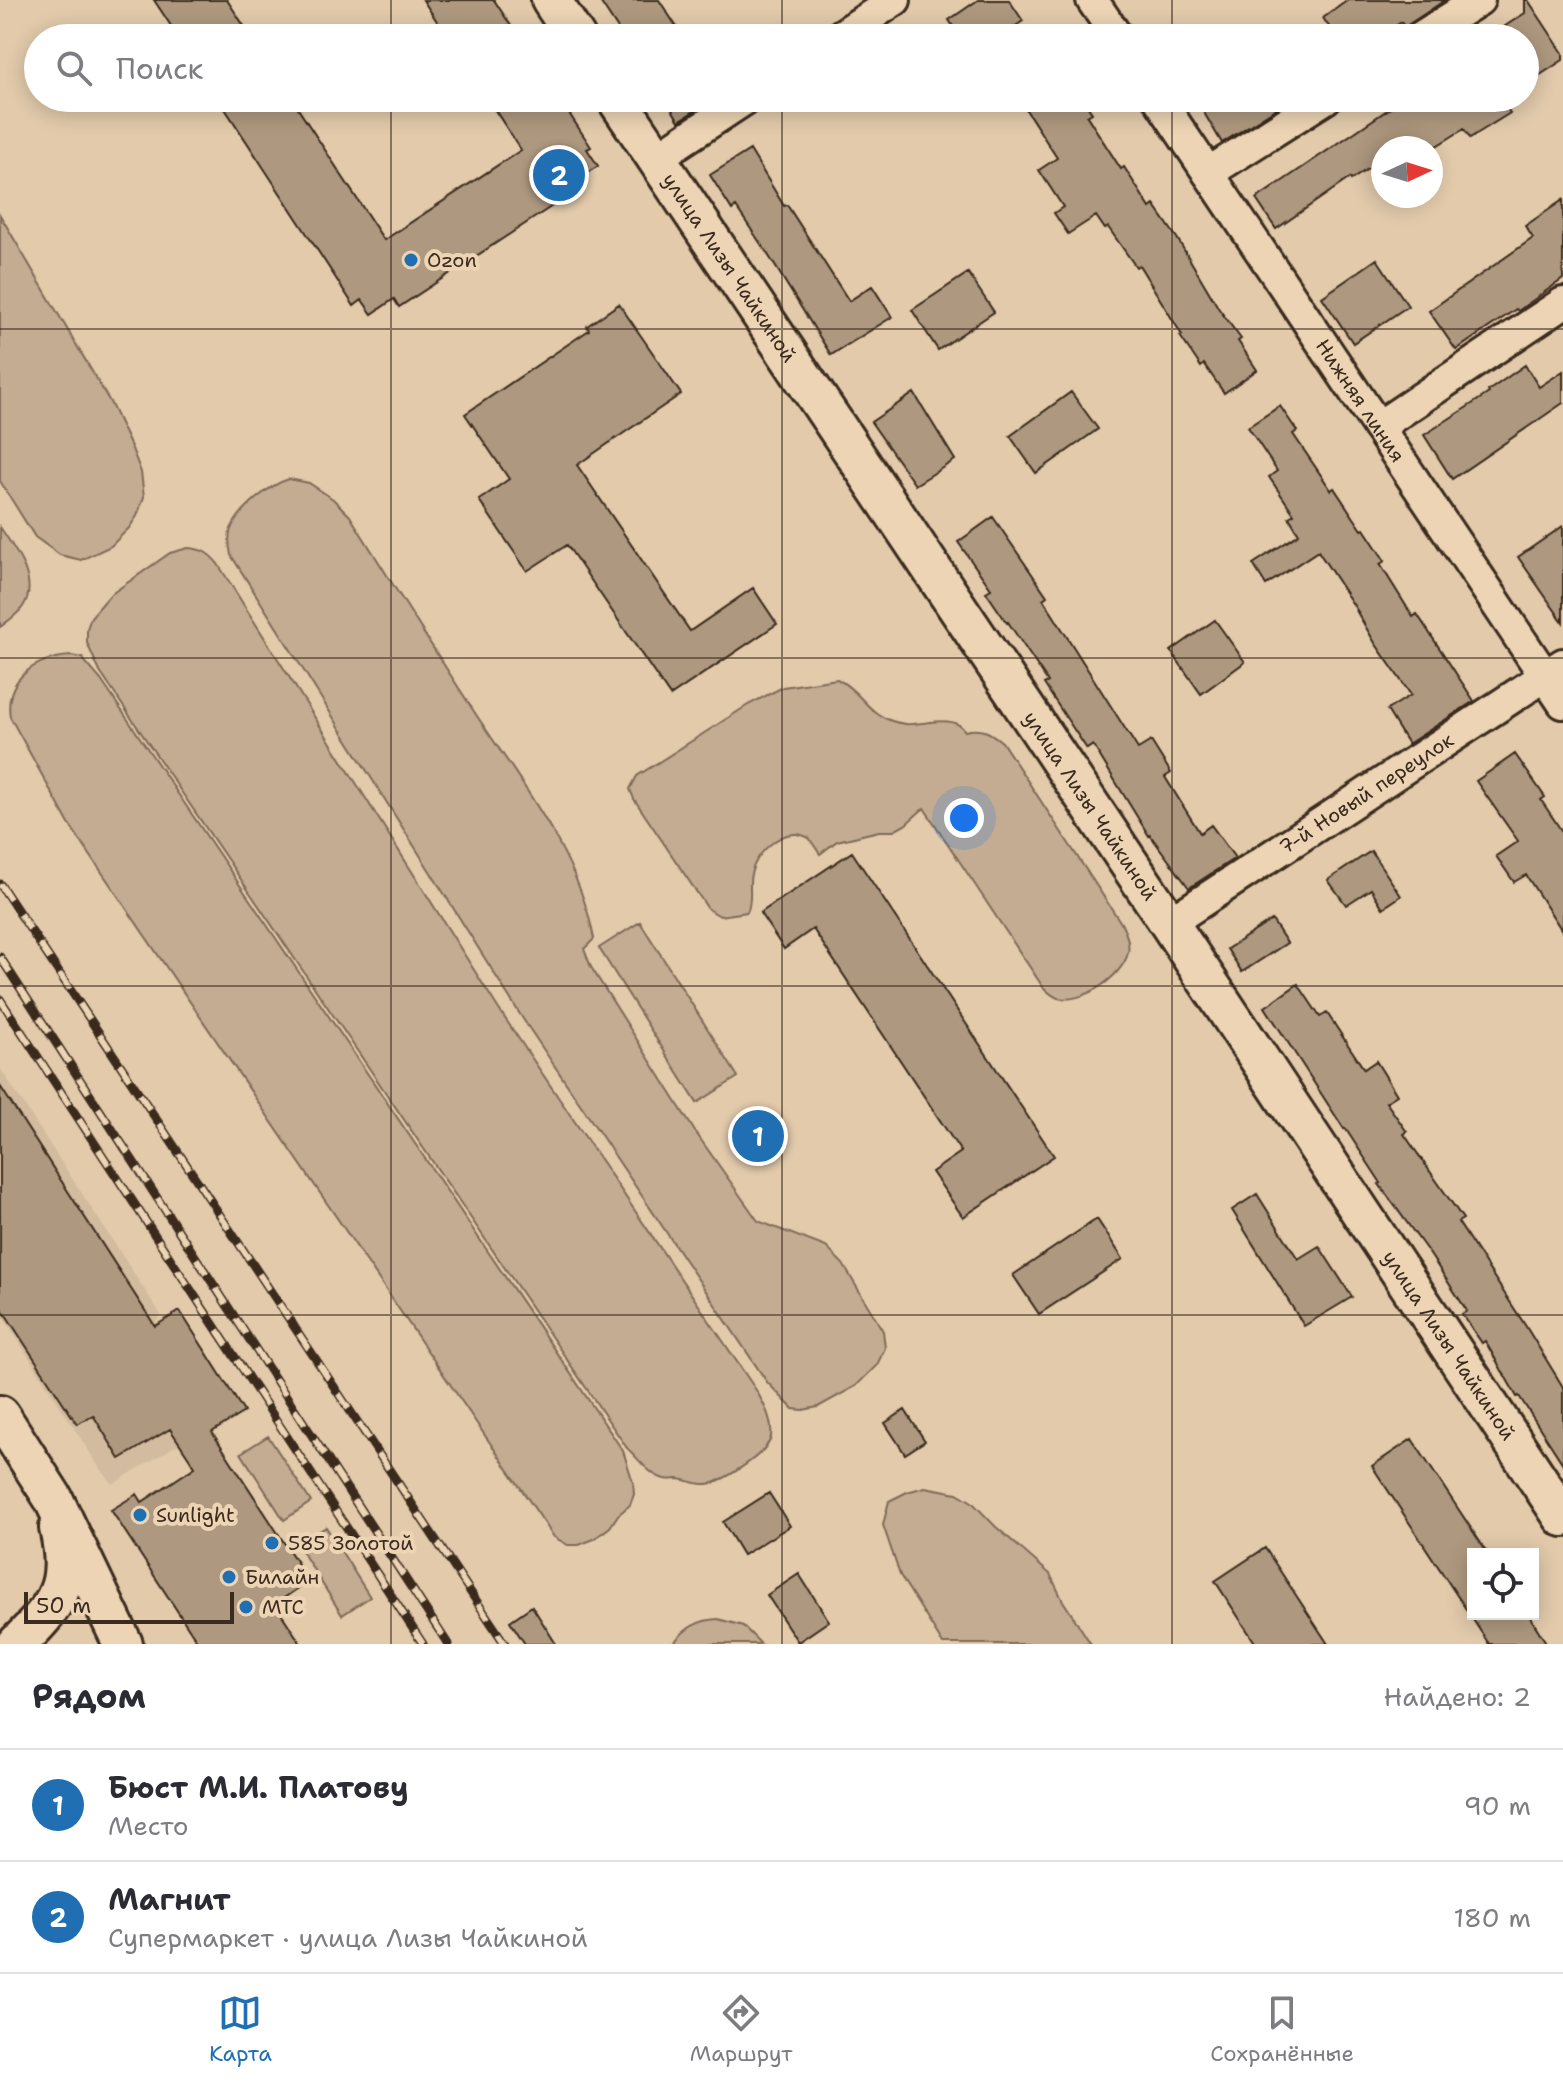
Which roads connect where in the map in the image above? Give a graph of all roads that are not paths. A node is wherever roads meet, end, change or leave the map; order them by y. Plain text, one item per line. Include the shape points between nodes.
1 (551, 0) edge
2 (895, 0) edge
3 (1092, 0) edge
4 (1479, 0) edge
5 (567, 24) edge
6 (858, 24) edge
7 (1108, 24) edge
8 (1441, 24) edge
9 (625, 112) edge
10 (726, 112) edge
11 (1167, 112) edge
12 (1304, 112) edge
13 (656, 158) junction
14 (1208, 173) junction
15 (1563, 303) edge
16 (1378, 427) junction
17 (1554, 670) edge
18 (1563, 703) edge
19 (1169, 923) junction
20 (0, 1415) edge
21 (53, 1498) junction
22 (1563, 1517) edge
23 (118, 1633) edge
24 (17, 1644) edge
25 (147, 1644) edge

1 - 5 main road
2 - 6 street
3 - 7 street
4 - 8 street
9 - 13 main road, улица Лизы Чайкиной
10 - 13 street
11 - 14 street, Нижняя линия
12 - 14 street
13 - 19 main road, улица Лизы Чайкиной
14 - 16 street, Нижняя линия
15 - 16 street
16 - 17 street, Нижняя линия
17 - 18 street, Нижняя линия
17 - 19 street, 7-й Новый переулок
19 - 22 main road, улица Лизы Чайкиной
20 - 21 main road
21 - 23 main road
21 - 24 main road via 64,1580 51,1608
23 - 25 street

